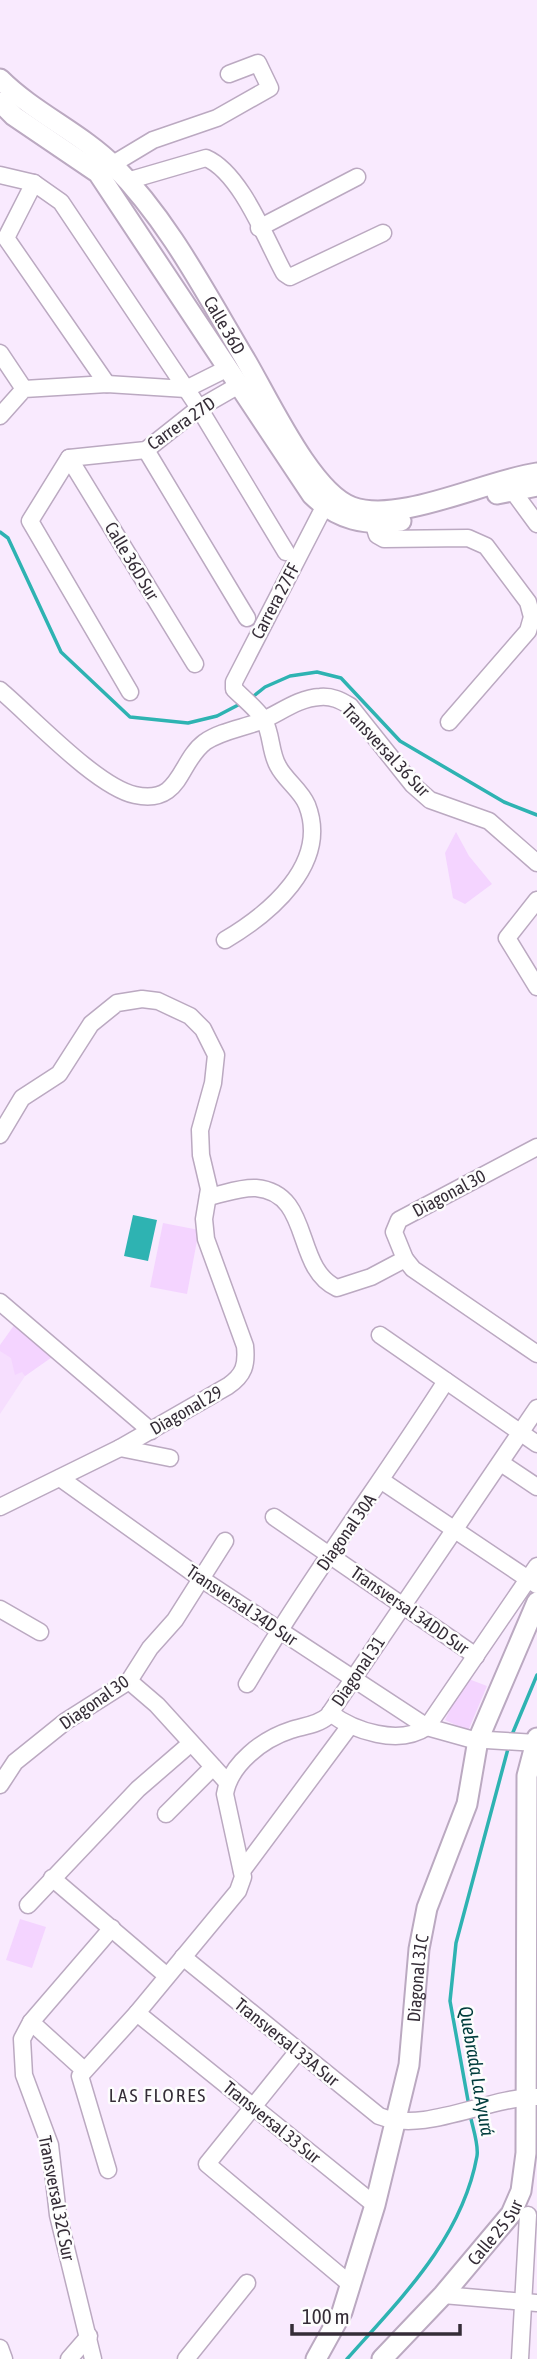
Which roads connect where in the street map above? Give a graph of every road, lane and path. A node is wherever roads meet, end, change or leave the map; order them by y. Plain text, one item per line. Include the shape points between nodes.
1 (229, 74) dead end
2 (0, 79) edge
3 (5, 113) edge
4 (113, 164) junction
5 (0, 175) edge
6 (357, 177) dead end
7 (127, 181) junction
8 (34, 183) junction
9 (259, 228) junction
10 (383, 233) dead end
11 (3, 238) edge
12 (0, 353) edge
13 (231, 372) junction
14 (107, 384) junction
15 (24, 389) junction
16 (186, 389) junction
17 (199, 408) junction
18 (0, 416) edge
19 (146, 450) junction
20 (69, 458) junction
21 (537, 472) edge
22 (537, 486) edge
23 (512, 490) junction
24 (463, 497) junction
25 (324, 507) junction
26 (537, 524) edge
27 (374, 525) junction
28 (286, 552) dead end
29 (247, 618) dead end
30 (195, 664) dead end
31 (0, 690) edge
32 (130, 692) dead end
33 (261, 717) junction
34 (449, 722) dead end
35 (537, 863) edge
36 (537, 900) edge
37 (225, 940) dead end
38 (537, 987) edge
39 (0, 1135) edge
40 (537, 1147) edge
41 (208, 1196) junction
42 (405, 1259) junction
43 (0, 1302) edge
44 (380, 1335) dead end
45 (537, 1354) edge
46 (446, 1381) junction
47 (537, 1408) edge
48 (151, 1431) junction
49 (520, 1433) junction
50 (537, 1444) edge
51 (120, 1448) junction
52 (170, 1458) dead end
53 (501, 1463) junction
54 (60, 1478) junction
55 (382, 1481) junction
56 (537, 1487) edge
57 (0, 1507) edge
58 (274, 1517) dead end
59 (455, 1530) junction
60 (225, 1541) dead end
61 (331, 1555) junction
62 (534, 1577) edge
63 (200, 1578) junction
64 (537, 1602) edge
65 (402, 1605) junction
66 (0, 1609) edge
67 (278, 1631) junction
68 (40, 1632) dead end
69 (476, 1656) junction
70 (353, 1679) junction
71 (129, 1681) junction
72 (247, 1684) dead end
73 (330, 1713) junction
74 (349, 1727) junction
75 (427, 1727) junction
76 (487, 1740) junction
77 (532, 1741) edge
78 (190, 1744) junction
79 (5, 1765) edge
80 (213, 1767) junction
81 (227, 1782) junction
82 (0, 1785) edge
83 (166, 1814) dead end
84 (532, 1834) edge
85 (242, 1871) junction
86 (52, 1878) junction
87 (28, 1905) dead end
88 (532, 1922) edge
89 (111, 1928) junction
90 (183, 1957) junction
91 (167, 1976) junction
92 (531, 2013) edge
93 (137, 2014) junction
94 (31, 2022) junction
95 (298, 2051) junction
96 (84, 2070) junction
97 (531, 2097) edge
98 (253, 2107) junction
99 (394, 2122) junction
100 (108, 2170) dead end
101 (375, 2205) junction
102 (528, 2215) edge
103 (247, 2283) dead end
104 (350, 2284) junction
105 (443, 2295) junction
106 (531, 2302) edge
107 (89, 2336) junction
108 (0, 2348) edge
109 (394, 2351) edge
110 (4, 2359) edge
111 (69, 2359) edge
112 (93, 2359) edge
113 (186, 2359) edge
114 (316, 2359) edge
115 (382, 2359) edge
116 (520, 2359) edge
117 (528, 2359) edge

1 - 4 street via 258,63 270,88 217,118 153,140
2 - 4 main road, Calle 36D
3 - 13 main road, Calle 36D via 98,173
4 - 7 main road, Calle 36D
5 - 8 street
6 - 9 street
7 - 9 street via 206,158 227,172
7 - 24 main road, Calle 36D via 156,216 291,439 335,498 363,510 407,510
8 - 11 street
8 - 16 street via 61,202
9 - 10 street via 290,277
11 - 14 street
12 - 15 street
13 - 16 street
13 - 17 street, Carrera 27D
13 - 25 main road, Calle 36D
14 - 15 street
14 - 16 street
15 - 18 street
16 - 17 street
17 - 19 street, Carrera 27D
17 - 28 street
19 - 20 street, Carrera 27D
19 - 29 street
20 - 30 street, Calle 36D Sur
20 - 32 street via 30,521
21 - 24 main road
22 - 23 main road
23 - 24 main road
23 - 26 street
24 - 27 main road, Calle 36D via 419,518
25 - 27 main road, Calle 36D
25 - 33 street, Carrera 27FF via 235,675 234,689
27 - 34 street via 384,539 468,538 486,546 528,602 532,617 528,631
31 - 33 street via 80,761 131,794 157,796 170,790 205,742
33 - 35 street, Transversal 36 Sur via 306,699 336,698 349,706 430,800 489,821
33 - 37 street via 279,769 306,803 311,836 306,857 286,892 264,915
36 - 38 street via 507,938
39 - 41 street, Diagonal 29 via 22,1098 59,1074 91,1024 117,1003 142,999 174,1006 190,1016 212,1043 216,1067 199,1142
40 - 42 street, Diagonal 30 via 399,1220 394,1237
41 - 42 street via 258,1188 288,1204 317,1268 337,1288 372,1277
41 - 48 street, Diagonal 29 via 206,1239 245,1346 244,1369 229,1386
42 - 45 street via 424,1278
43 - 48 street
44 - 46 street
46 - 49 street
46 - 55 street, Diagonal 30A
47 - 49 street, Diagonal 31
48 - 51 street, Diagonal 29
49 - 50 street
49 - 53 street, Diagonal 31
51 - 52 street
51 - 54 street, Diagonal 29
53 - 56 street
53 - 59 street, Diagonal 31
54 - 57 street, Diagonal 29
54 - 63 street, Transversal 34D Sur
55 - 59 street
55 - 61 street, Diagonal 30A
58 - 61 street, Transversal 34DD Sur
59 - 62 street
59 - 65 street, Diagonal 31
60 - 63 street, Diagonal 30
61 - 65 street, Transversal 34DD Sur
61 - 67 street, Diagonal 30A
62 - 69 street
63 - 67 street, Transversal 34D Sur
63 - 71 street, Diagonal 30
64 - 76 main road, Diagonal 31C
65 - 69 street, Transversal 34DD Sur
65 - 70 street, Diagonal 31
66 - 68 street
67 - 70 street, Transversal 34D Sur
67 - 72 street, Diagonal 30A
69 - 75 street
70 - 73 street, Diagonal 31
70 - 75 street, Transversal 34D Sur
71 - 78 street
71 - 79 street, Diagonal 30
73 - 74 street
73 - 81 street, Diagonal 31 via 324,1720 286,1731 250,1754
74 - 75 street via 411,1734
74 - 85 street
75 - 76 street via 451,1736
76 - 77 street
76 - 99 main road, Diagonal 31C via 427,1908 409,2065
77 - 84 main road, Calle 25 Sur via 527,1776
78 - 80 street
78 - 86 street via 138,1789
79 - 82 street, Diagonal 30
80 - 81 street
80 - 83 street
81 - 85 street via 225,1794
84 - 88 main road, Calle 25 Sur
85 - 90 street via 238,1891
86 - 87 street
86 - 89 street
88 - 92 main road, Calle 25 Sur
89 - 91 street
89 - 94 street
90 - 91 street
90 - 95 street, Transversal 33A Sur
91 - 93 street
92 - 97 main road, Calle 25 Sur
93 - 96 street
93 - 98 street, Transversal 33 Sur
94 - 96 street
94 - 107 street, Transversal 32C Sur via 22,2039 24,2075 51,2145 58,2214
95 - 98 street
95 - 99 street, Transversal 33A Sur via 379,2116
96 - 100 street via 79,2081
97 - 99 street
97 - 102 main road, Calle 25 Sur via 525,2173
98 - 101 street, Transversal 33 Sur
98 - 104 street via 207,2164
99 - 101 main road, Diagonal 31C
101 - 104 main road, Diagonal 31C
102 - 105 main road, Calle 25 Sur
102 - 106 street
103 - 113 street
104 - 114 main road, Diagonal 31C
105 - 106 street
105 - 109 main road, Calle 25 Sur
106 - 116 street
106 - 117 street
107 - 111 street
107 - 112 street, Transversal 32C Sur
108 - 110 street
109 - 115 main road, Calle 25 Sur

